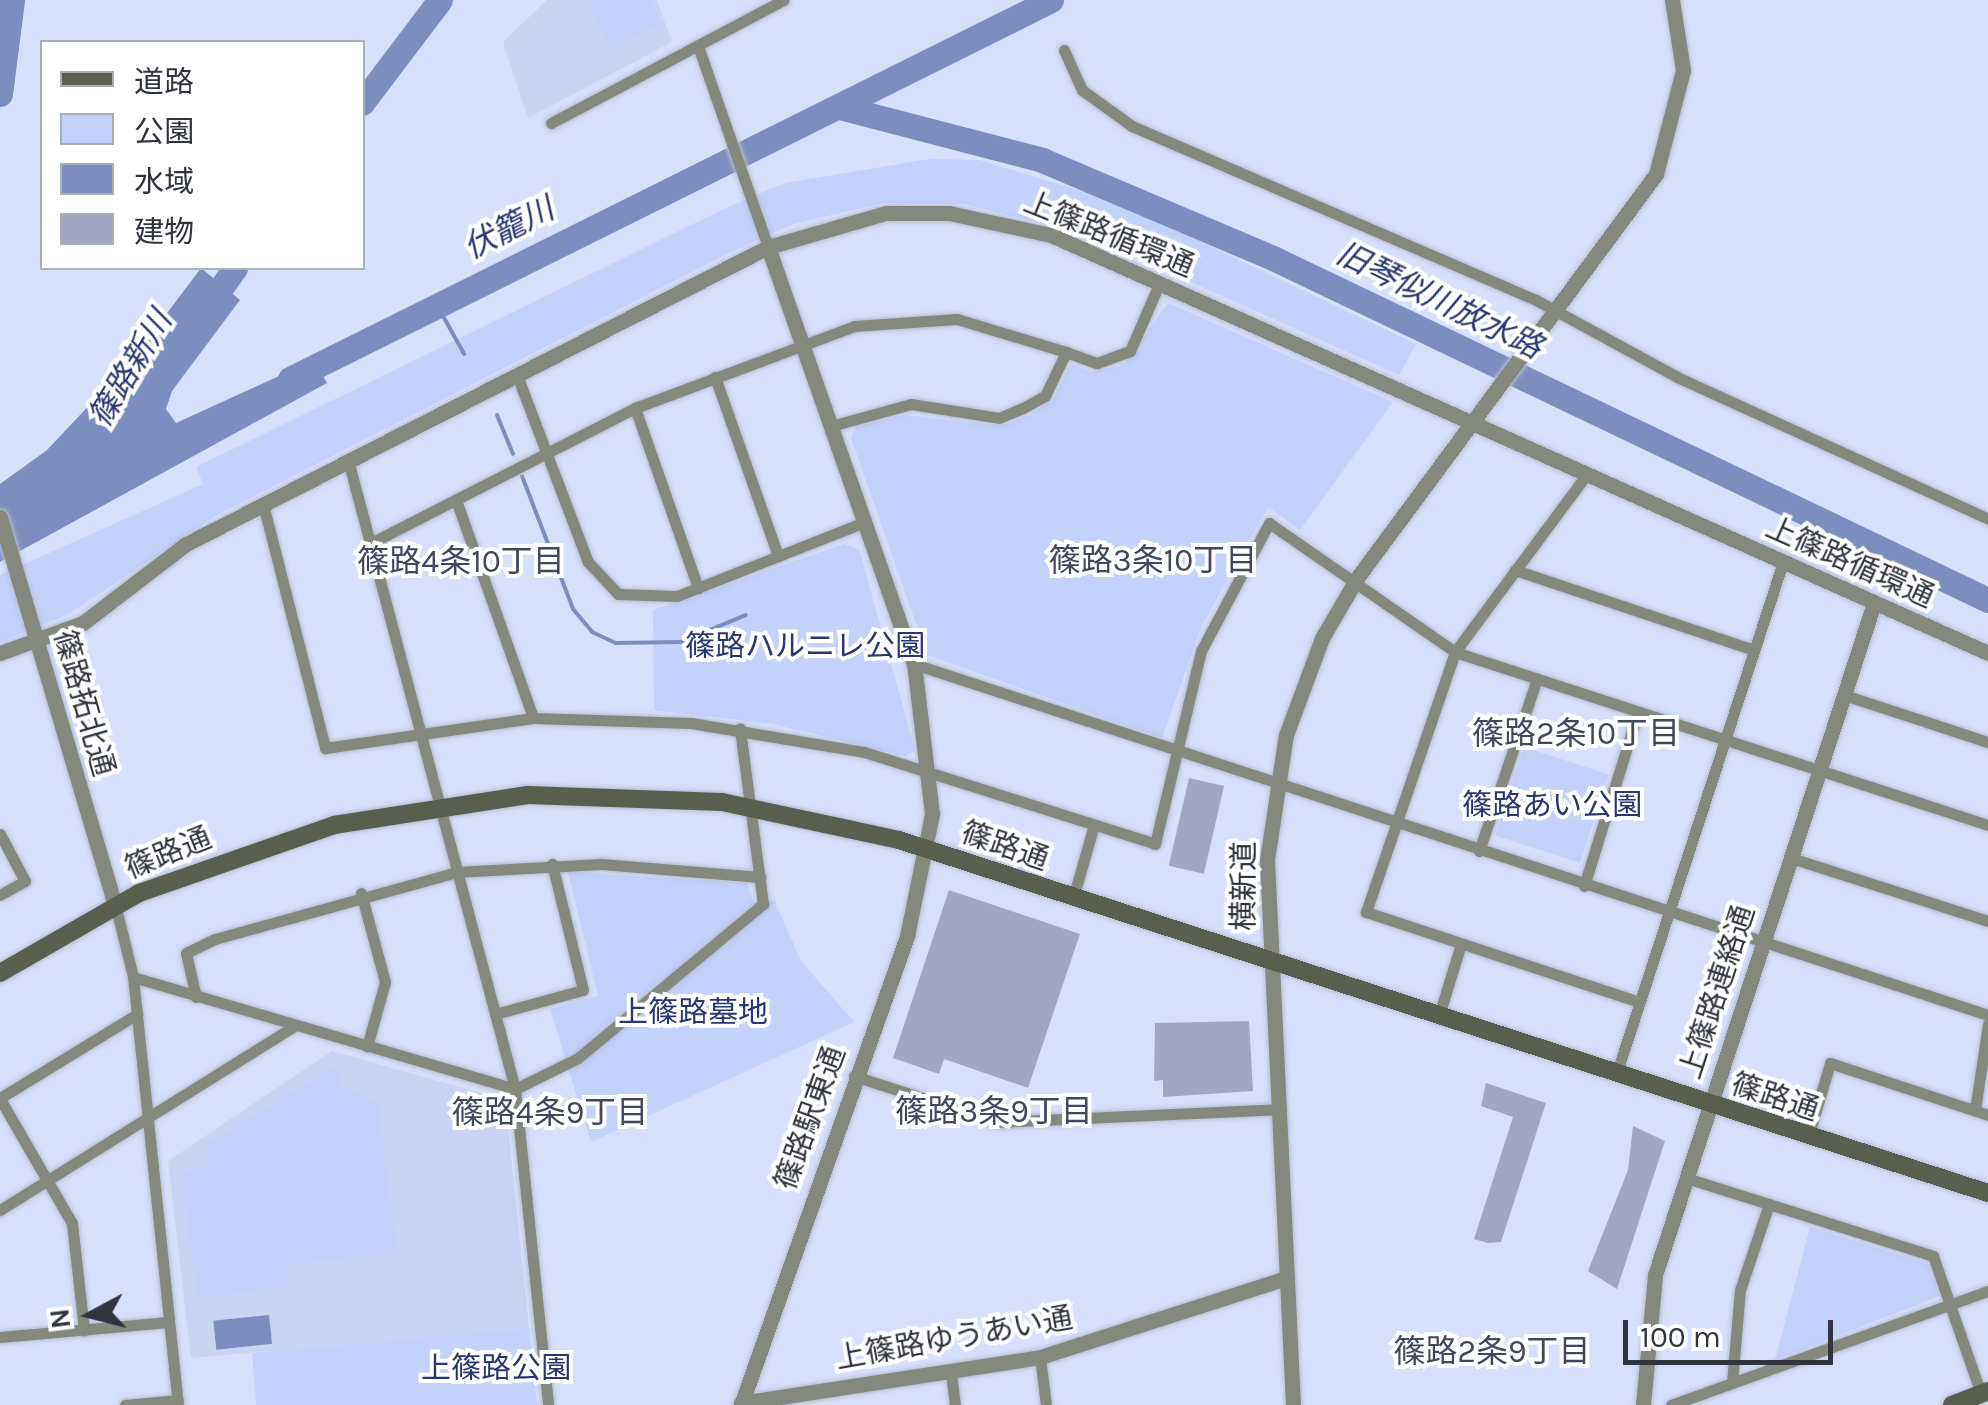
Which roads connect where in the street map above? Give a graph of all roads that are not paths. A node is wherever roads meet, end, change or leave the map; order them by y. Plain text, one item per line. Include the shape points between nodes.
1 (783, 0) edge
2 (1672, 0) edge
3 (698, 46) junction
4 (1064, 50) dead end
5 (552, 123) dead end
6 (768, 246) junction
7 (1159, 284) junction
8 (1555, 312) junction
9 (802, 343) junction
10 (1066, 352) junction
11 (715, 377) junction
12 (518, 378) junction
13 (635, 408) junction
14 (1472, 422) junction
15 (831, 426) junction
16 (548, 453) junction
17 (348, 460) junction
18 (1587, 474) junction
19 (456, 500) junction
20 (263, 504) junction
21 (0, 518) edge
22 (1988, 519) edge
23 (865, 522) junction
24 (370, 544) junction
25 (778, 556) junction
26 (1783, 562) junction
27 (1515, 570) junction
28 (1357, 578) junction
29 (698, 588) junction
30 (1874, 603) junction
31 (37, 638) junction
32 (1754, 650) junction
33 (0, 652) edge
34 (1455, 652) junction
35 (1988, 653) edge
36 (914, 664) junction
37 (1537, 679) junction
38 (1844, 695) junction
39 (1638, 712) junction
40 (533, 718) junction
41 (740, 729) junction
42 (418, 730) junction
43 (1725, 740) junction
44 (1988, 742) edge
45 (1176, 750) junction
46 (1819, 771) junction
47 (932, 775) junction
48 (1276, 783) junction
49 (438, 804) junction
50 (752, 806) junction
51 (1395, 823) junction
52 (1988, 824) edge
53 (1094, 825) junction
54 (0, 834) edge
55 (929, 850) junction
56 (1479, 851) junction
57 (1791, 858) junction
58 (552, 864) junction
59 (456, 872) junction
60 (760, 877) junction
61 (1584, 886) junction
62 (360, 893) junction
63 (0, 895) edge
64 (1073, 898) junction
65 (115, 904) junction
66 (1667, 914) junction
67 (1988, 921) edge
68 (1762, 943) junction
69 (1461, 944) junction
70 (1272, 962) junction
71 (0, 973) edge
72 (133, 977) junction
73 (196, 996) junction
74 (1640, 1002) junction
75 (137, 1014) junction
76 (496, 1014) junction
77 (1439, 1015) junction
78 (1988, 1016) edge
79 (1988, 1024) edge
80 (295, 1026) junction
81 (367, 1047) junction
82 (1616, 1074) junction
83 (854, 1076) junction
84 (515, 1088) junction
85 (0, 1099) edge
86 (1710, 1105) junction
87 (1278, 1109) junction
88 (1982, 1112) edge
89 (148, 1119) junction
90 (1808, 1136) junction
91 (1686, 1178) junction
92 (48, 1181) junction
93 (1988, 1193) edge
94 (1769, 1204) junction
95 (0, 1210) edge
96 (1286, 1278) junction
97 (1988, 1291) edge
98 (1950, 1305) junction
99 (168, 1322) junction
100 (84, 1330) junction
101 (0, 1337) edge
102 (1040, 1357) junction
103 (950, 1374) junction
104 (1732, 1383) junction
105 (1985, 1393) edge
106 (178, 1402) edge
107 (738, 1404) edge
108 (124, 1405) edge
109 (548, 1405) edge
110 (954, 1405) edge
111 (1046, 1405) edge
112 (1292, 1405) edge
113 (1644, 1405) edge
114 (1672, 1405) edge
115 (1952, 1405) edge

1 - 3 street
2 - 8 street, 横新道 via 1684,70 1677,120 1656,174
3 - 5 street
3 - 6 street
4 - 8 street via 1082,90 1132,126
6 - 7 street, 上篠路循環通 via 886,214 949,213 1051,234
6 - 9 street
6 - 12 street, 上篠路循環通
7 - 10 street via 1130,350 1097,363
7 - 14 street, 上篠路循環通
8 - 14 street, 横新道
8 - 22 street
9 - 10 street via 900,318 957,319
9 - 11 street
9 - 15 street
10 - 15 street via 1044,396 999,418 910,404
11 - 13 street
11 - 25 street
12 - 16 street
12 - 17 street, 上篠路循環通
13 - 16 street
13 - 29 street
14 - 18 street, 上篠路循環通
14 - 28 street, 横新道
15 - 23 street
16 - 19 street
16 - 29 street via 601,583 637,601
17 - 20 street, 上篠路循環通
17 - 24 street
18 - 26 street, 上篠路循環通
18 - 27 street
19 - 24 street
19 - 40 street
20 - 31 street, 上篠路循環通 via 186,544 83,623
20 - 42 street via 325,748
21 - 31 street, 篠路拓北通
23 - 25 street
23 - 36 street
24 - 42 street
25 - 29 street
26 - 30 street, 上篠路循環通
26 - 32 street
27 - 32 street
27 - 34 street
28 - 34 street
28 - 45 street via 1269,523 1201,651
28 - 48 street, 横新道 via 1300,686
30 - 35 street, 上篠路循環通
30 - 38 street, 上篠路連絡通
31 - 33 street, 上篠路循環通
31 - 65 street, 篠路拓北通
32 - 43 street
34 - 37 street
34 - 51 street
36 - 45 street
36 - 47 street
37 - 39 street
37 - 56 street
38 - 44 street
38 - 46 street, 上篠路連絡通
39 - 43 street
39 - 61 street
40 - 41 street
40 - 42 street
41 - 47 street
41 - 50 street
42 - 49 street
43 - 46 street
43 - 66 street
45 - 48 street
45 - 53 street via 1155,844
46 - 52 street
46 - 57 street, 上篠路連絡通
47 - 53 street
47 - 55 street
48 - 51 street
48 - 70 street, 横新道 via 1267,860
49 - 50 main road, 篠路通 via 592,793
49 - 59 street
49 - 65 main road, 篠路通 via 272,841
50 - 55 main road, 篠路通
50 - 60 street
51 - 56 street
51 - 69 street via 1366,912
53 - 64 street
54 - 63 street via 25,881
55 - 64 main road, 篠路通
55 - 83 street, 篠路駅東通
56 - 61 street
57 - 67 street
57 - 68 street, 上篠路連絡通
58 - 59 street
58 - 60 street
58 - 76 street via 583,990
59 - 62 street
59 - 76 street
60 - 84 street via 763,904 578,1058
61 - 66 street
62 - 73 street via 186,953
62 - 81 street via 385,982
64 - 70 main road, 篠路通
65 - 71 main road, 篠路通
65 - 72 street
66 - 68 street
66 - 74 street
68 - 78 street
68 - 86 street, 上篠路連絡通
69 - 74 street
69 - 77 street
70 - 77 main road, 篠路通
70 - 87 street, 横新道
72 - 73 street
72 - 75 street
73 - 80 street
74 - 82 street
75 - 85 street
75 - 89 street
76 - 84 street
77 - 82 main road, 篠路通
79 - 88 street
80 - 81 street
80 - 89 street
81 - 84 street
82 - 86 main road, 篠路通
83 - 87 street via 997,1122
83 - 107 street, 篠路駅東通
84 - 109 street
85 - 92 street
86 - 90 main road, 篠路通
86 - 91 street, 上篠路連絡通
87 - 96 street, 横新道
88 - 90 street via 1830,1063
89 - 92 street
89 - 99 street
90 - 93 main road, 篠路通
91 - 94 street
91 - 113 street, 上篠路連絡通 via 1655,1275
92 - 95 street
92 - 100 street via 72,1222
94 - 98 street via 1933,1256
94 - 104 street via 1740,1290
96 - 102 street, 上篠路ゆうあい通
96 - 112 street, 横新道
97 - 98 street
98 - 104 street
98 - 105 street
99 - 100 street
99 - 106 street
100 - 101 street
102 - 103 street, 上篠路ゆうあい通
102 - 111 street
103 - 107 street, 上篠路ゆうあい通
103 - 110 street
104 - 114 street
105 - 115 main road
106 - 108 street

